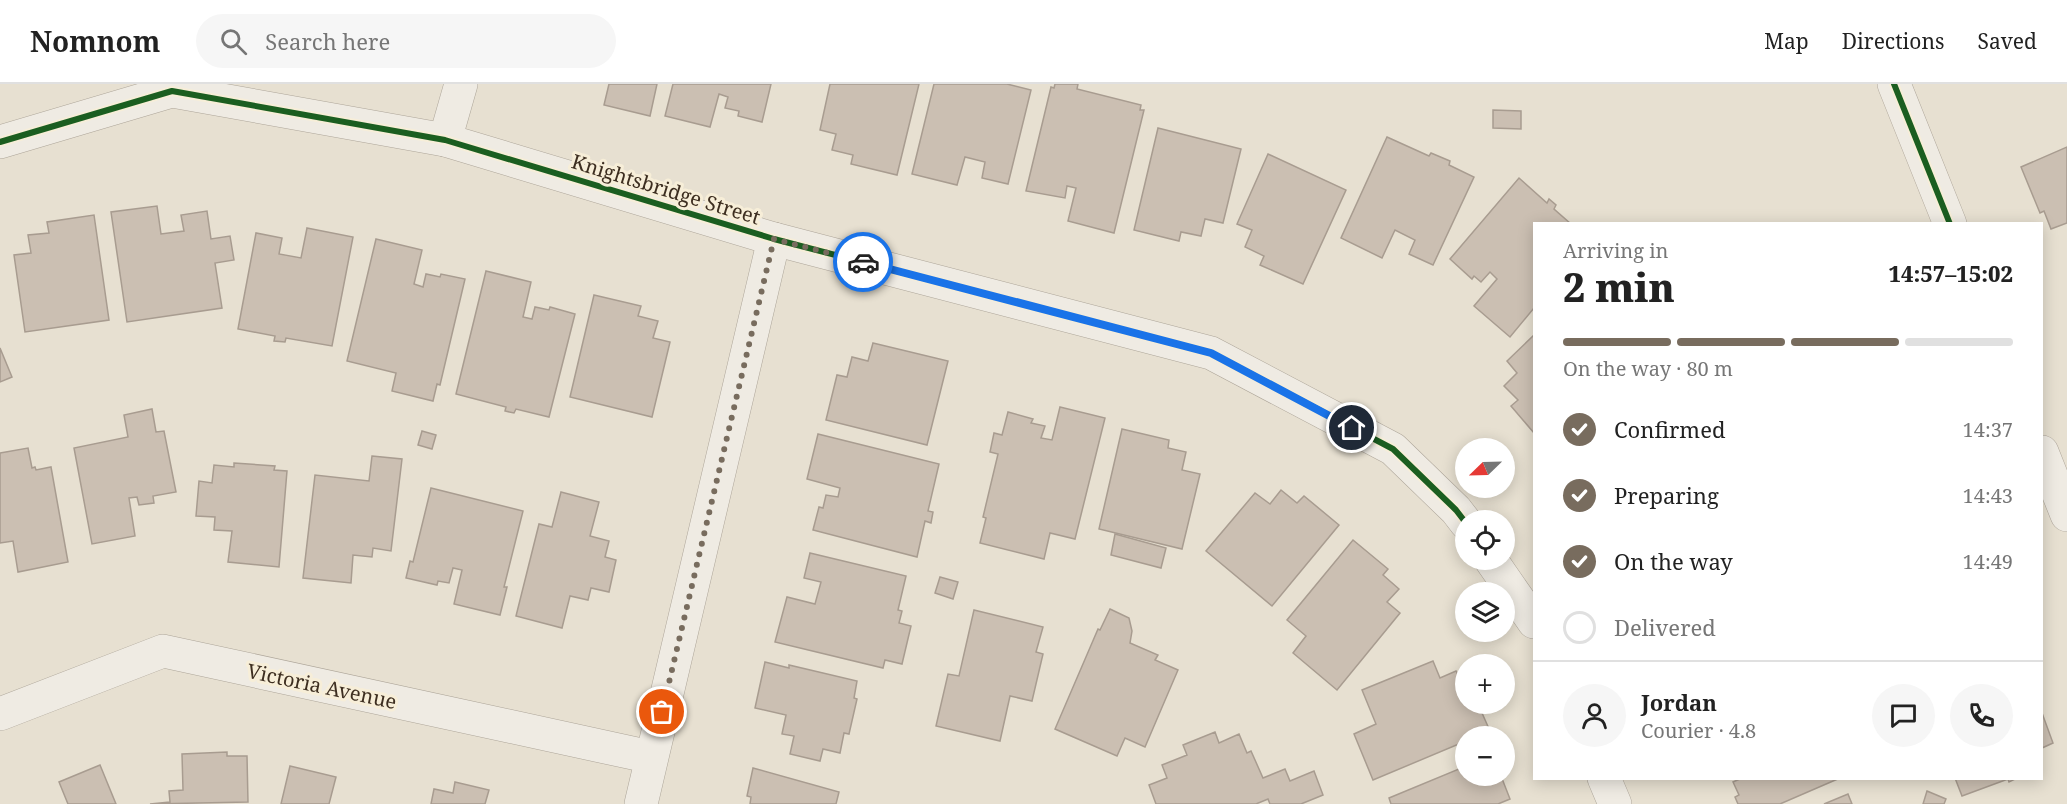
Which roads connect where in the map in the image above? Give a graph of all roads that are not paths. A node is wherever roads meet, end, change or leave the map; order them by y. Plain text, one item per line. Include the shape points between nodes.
1 (461, 84) edge
2 (1899, 86) edge
3 (446, 141) junction
4 (0, 142) edge
5 (1949, 222) edge
6 (774, 239) junction
7 (2043, 455) edge
8 (1455, 511) edge
9 (2067, 515) edge
10 (1498, 570) edge
11 (1533, 621) edge
12 (0, 714) edge
13 (651, 757) junction
14 (1605, 780) edge
15 (641, 804) edge
16 (1615, 804) edge

1 - 3 street
2 - 5 street
3 - 4 street, Knightsbridge Street via 172,92
3 - 6 street, Knightsbridge Street
6 - 8 street, Knightsbridge Street via 1211,353 1393,449
6 - 13 street
7 - 9 street
10 - 11 street
12 - 13 street, Victoria Avenue via 163,651
13 - 15 street
14 - 16 street

